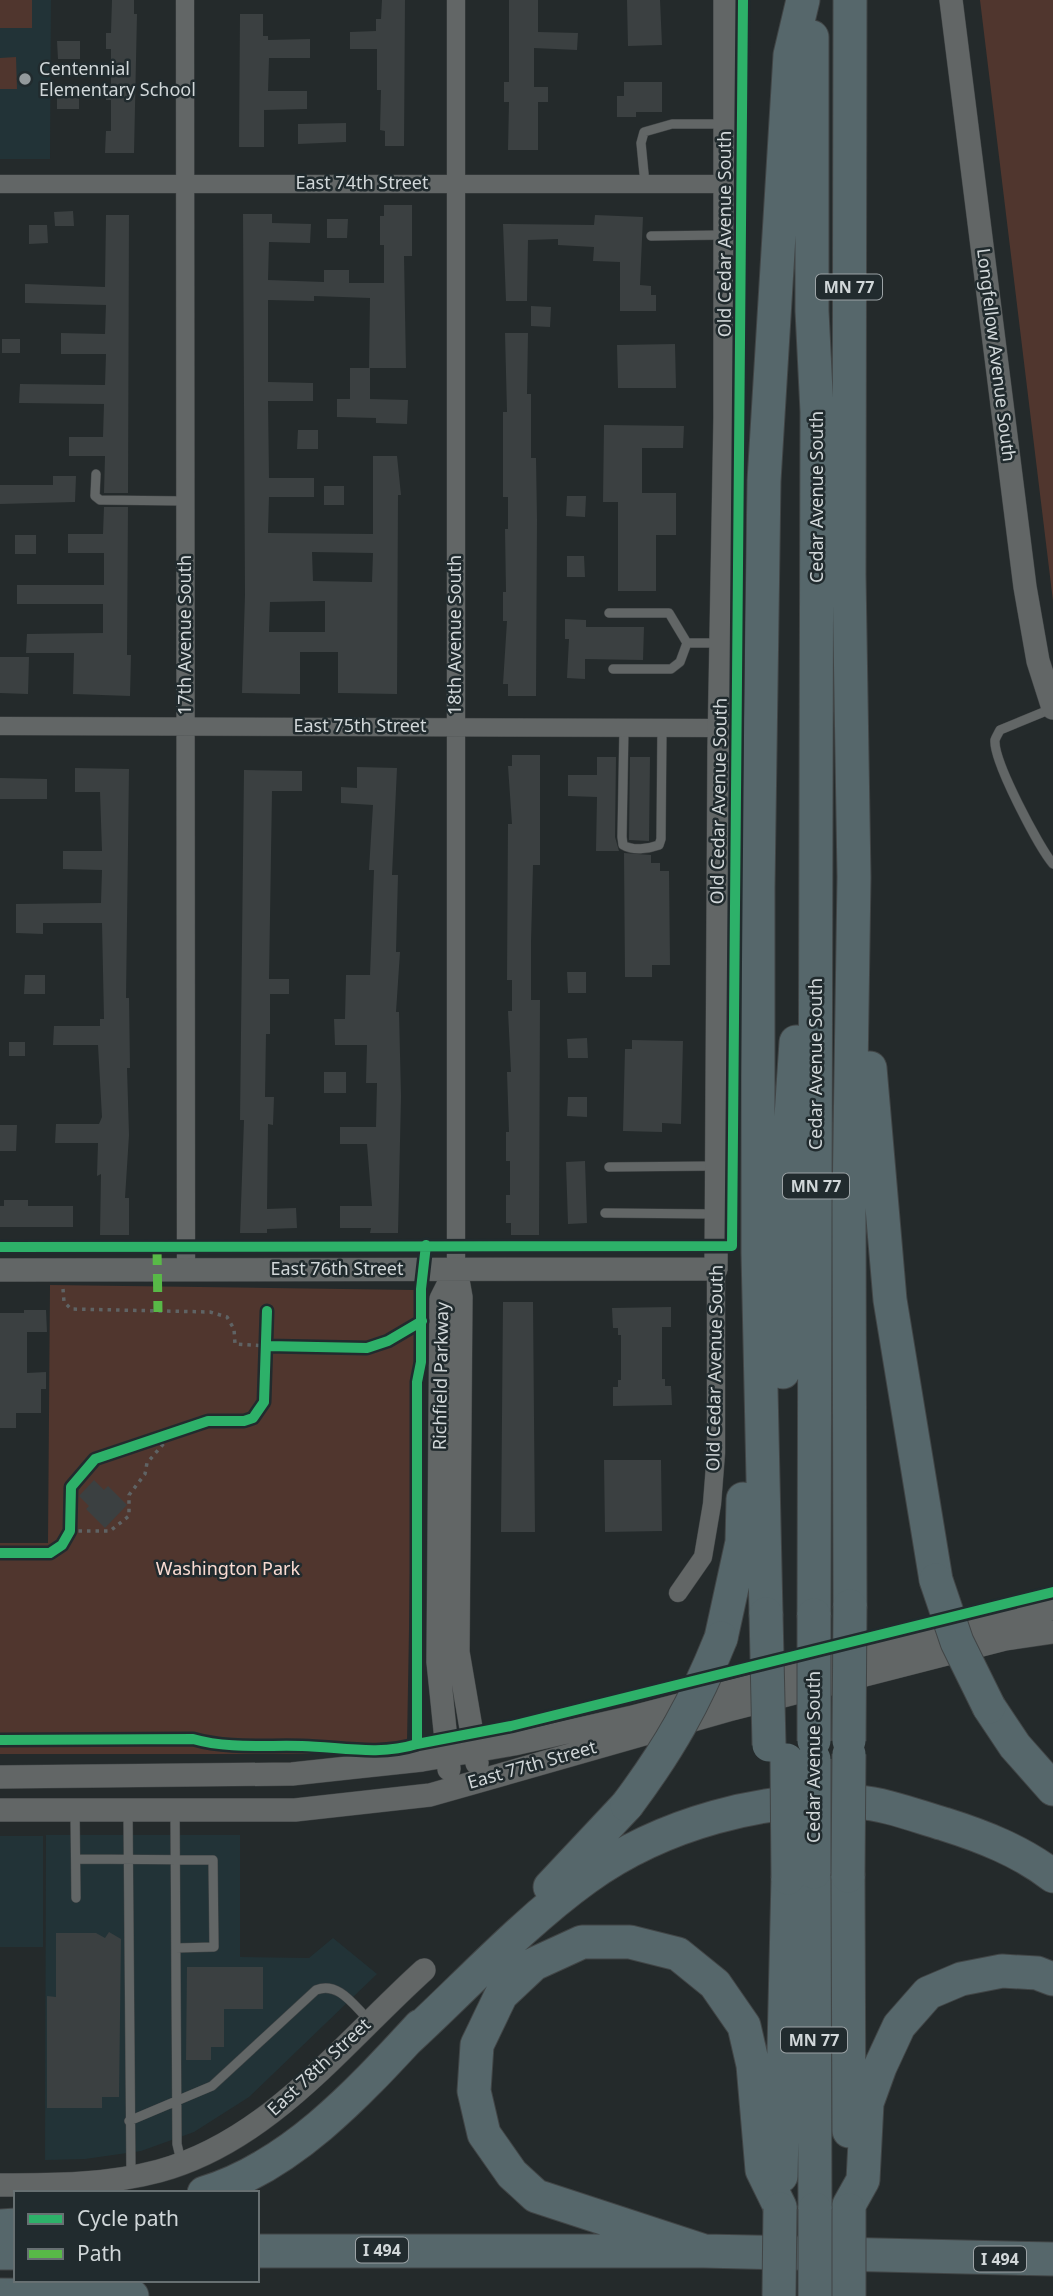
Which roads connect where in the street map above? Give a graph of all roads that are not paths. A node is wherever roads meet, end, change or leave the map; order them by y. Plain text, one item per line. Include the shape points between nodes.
1 (185, 0) edge
2 (456, 0) edge
3 (725, 0) edge
4 (803, 0) edge
5 (811, 0) edge
6 (850, 0) edge
7 (951, 0) edge
8 (725, 124) junction
9 (455, 183) junction
10 (0, 184) edge
11 (185, 184) junction
12 (645, 184) junction
13 (725, 184) junction
14 (725, 235) junction
15 (651, 236) dead end
16 (96, 474) dead end
17 (185, 501) junction
18 (609, 614) dead end
19 (687, 643) junction
20 (722, 643) junction
21 (613, 669) dead end
22 (1053, 708) edge
23 (455, 725) junction
24 (0, 726) edge
25 (185, 727) junction
26 (624, 727) junction
27 (662, 727) junction
28 (719, 728) junction
29 (1053, 864) edge
30 (854, 877) junction
31 (717, 1166) junction
32 (608, 1167) dead end
33 (605, 1213) dead end
34 (716, 1214) junction
35 (758, 1253) junction
36 (456, 1269) junction
37 (716, 1269) junction
38 (0, 1270) edge
39 (186, 1270) junction
40 (678, 1593) dead end
41 (1053, 1608) edge
42 (788, 1614) junction
43 (1053, 1632) edge
44 (475, 1750) junction
45 (790, 1752) junction
46 (446, 1755) junction
47 (0, 1777) edge
48 (480, 1780) junction
49 (453, 1788) junction
50 (1053, 1789) edge
51 (0, 1810) edge
52 (75, 1810) junction
53 (128, 1810) junction
54 (175, 1810) junction
55 (76, 1859) junction
56 (128, 1859) junction
57 (176, 1860) junction
58 (791, 1875) junction
59 (1053, 1876) edge
60 (76, 1898) dead end
61 (176, 1948) junction
62 (424, 1970) dead end
63 (1053, 1979) edge
64 (369, 2020) junction
65 (406, 2041) junction
66 (176, 2103) junction
67 (129, 2121) junction
68 (182, 2163) junction
69 (131, 2177) junction
70 (0, 2185) edge
71 (210, 2191) edge
72 (849, 2207) junction
73 (780, 2208) junction
74 (1053, 2235) edge
75 (259, 2251) edge
76 (704, 2251) junction
77 (947, 2259) junction
78 (1053, 2259) edge
79 (0, 2295) edge
80 (58, 2296) edge
81 (132, 2296) edge
82 (779, 2296) edge
83 (815, 2296) edge
84 (849, 2296) edge

1 - 11 street, 17th Avenue South
2 - 9 street, 18th Avenue South
3 - 8 street, Old Cedar Avenue South
4 - 35 highway via 790,55 765,481
5 - 42 highway, Cedar Avenue South / MN 77 via 817,757
6 - 30 highway, Cedar Avenue South / MN 77 via 849,575
7 - 22 street, Longfellow Avenue South via 1025,587 1038,661
8 - 12 lane via 672,124 644,132
8 - 13 street, Old Cedar Avenue South
9 - 11 street, East 74th Street
9 - 12 street, East 74th Street
9 - 23 street, 18th Avenue South
10 - 11 street, East 74th Street
11 - 17 street, 17th Avenue South
12 - 13 street, East 74th Street
13 - 14 street, Old Cedar Avenue South
14 - 15 lane
14 - 20 street, Old Cedar Avenue South
16 - 17 lane via 95,496 100,500
17 - 25 street, 17th Avenue South
18 - 19 lane via 669,614
19 - 20 lane
19 - 21 lane via 680,662 671,669
20 - 28 street, Old Cedar Avenue South
22 - 29 lane via 1000,730 995,742 1003,770
23 - 25 street, East 75th Street
23 - 26 street, East 75th Street
23 - 36 street, 18th Avenue South
24 - 25 street, East 75th Street
25 - 39 street, 17th Avenue South
26 - 27 street, East 75th Street
26 - 27 lane via 622,837 628,848 650,848 661,839
27 - 28 street, East 75th Street
28 - 31 street, Old Cedar Avenue South
30 - 50 highway, bridge via 890,1300 936,1580 957,1642 989,1707
30 - 72 highway, Cedar Avenue South / MN 77, bridge via 849,1204
31 - 32 lane
31 - 34 street, Old Cedar Avenue South
33 - 34 lane
34 - 37 street, Old Cedar Avenue South
35 - 42 highway
35 - 65 highway, bridge via 751,1292 741,1542 721,1638 698,1696 667,1751 627,1805
36 - 37 street, East 76th Street
36 - 39 street, East 76th Street
36 - 44 street, Richfield Parkway via 461,1297 458,1652
36 - 46 street, Richfield Parkway via 441,1299 438,1662
37 - 40 street, Old Cedar Avenue South via 712,1504 703,1557
38 - 39 street, East 76th Street
41 - 44 street, East 77th Street via 633,1717
42 - 45 highway, Cedar Avenue South / MN 77, bridge
42 - 45 highway, bridge
43 - 48 street, East 77th Street via 732,1709
44 - 46 street, East 77th Street
44 - 48 street, Richfield Parkway
45 - 58 highway, Cedar Avenue South / MN 77, bridge
45 - 58 highway
46 - 47 street, East 77th Street via 292,1774
46 - 49 street, Richfield Parkway
48 - 49 street, East 77th Street
49 - 54 street, East 77th Street via 430,1795 295,1810
51 - 52 street, East 77th Street
52 - 53 street, East 77th Street
52 - 55 lane
53 - 54 street, East 77th Street
53 - 56 lane
54 - 57 lane
55 - 56 lane
55 - 60 lane
56 - 57 lane
56 - 67 lane
57 - 61 lane
57 - 61 lane via 213,1860 214,1935 214,1947
58 - 73 highway
58 - 83 highway, Cedar Avenue South / MN 77, bridge via 815,2209
59 - 65 highway via 981,1836 858,1802 766,1806 722,1816 638,1849 587,1877
61 - 66 lane
62 - 64 street, East 78th Street
63 - 72 highway via 1002,1971 961,1979 928,1993 899,2026 880,2067 867,2103 863,2180
64 - 66 lane via 342,1993 324,1987 316,1990 219,2081
64 - 68 street, East 78th Street via 281,2106 218,2149
65 - 71 highway via 305,2140 232,2184
66 - 67 lane
66 - 68 lane
67 - 69 lane
68 - 69 street, East 78th Street
69 - 70 street, East 78th Street via 59,2185
72 - 84 highway, Cedar Avenue South / MN 77, bridge
73 - 76 highway via 762,2171 753,2065 744,2026 715,1984 678,1954 630,1942 582,1942 534,1964 501,1996 477,2045 474,2091 484,2134 512,2174 536,2196
73 - 82 highway, bridge
74 - 77 highway
75 - 76 highway, I 494
76 - 77 highway, I 494
77 - 78 highway, I 494
79 - 80 highway
80 - 81 highway

